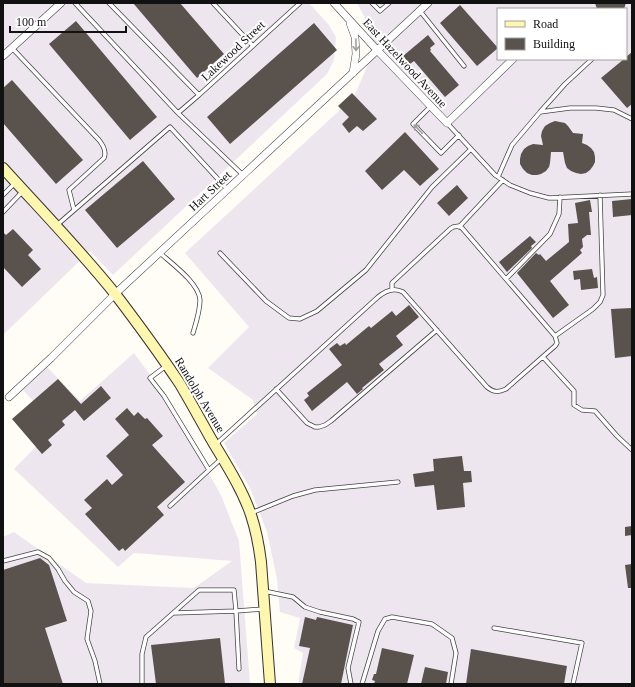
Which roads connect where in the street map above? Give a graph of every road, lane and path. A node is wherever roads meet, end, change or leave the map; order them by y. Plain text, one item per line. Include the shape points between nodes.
1 (61, 3) edge
2 (75, 3) edge
3 (109, 3) edge
4 (213, 3) edge
5 (300, 3) edge
6 (334, 3) edge
7 (372, 3) edge
8 (389, 3) edge
9 (428, 3) edge
10 (420, 11) junction
11 (348, 18) junction
12 (253, 46) junction
13 (12, 48) junction
14 (377, 50) junction
15 (3, 56) edge
16 (512, 60) edge
17 (591, 60) edge
18 (464, 66) dead end
19 (353, 73) junction
20 (199, 95) junction
21 (431, 106) junction
22 (540, 112) junction
23 (178, 113) junction
24 (632, 119) edge
25 (447, 123) junction
26 (459, 136) junction
27 (471, 148) junction
28 (3, 168) edge
29 (243, 175) junction
30 (498, 177) junction
31 (503, 180) junction
32 (16, 182) junction
33 (228, 190) junction
34 (24, 191) junction
35 (632, 194) edge
36 (3, 195) edge
37 (600, 195) junction
38 (560, 197) junction
39 (74, 210) junction
40 (3, 212) edge
41 (56, 226) junction
42 (459, 227) junction
43 (160, 253) junction
44 (220, 253) dead end
45 (506, 279) junction
46 (392, 290) junction
47 (115, 294) junction
48 (437, 330) junction
49 (193, 333) dead end
50 (555, 336) junction
51 (543, 357) junction
52 (167, 366) junction
53 (276, 389) junction
54 (9, 397) dead end
55 (215, 445) junction
56 (632, 450) edge
57 (222, 458) junction
58 (209, 470) junction
59 (398, 482) dead end
60 (170, 506) dead end
61 (250, 513) junction
62 (3, 561) edge
63 (263, 591) junction
64 (264, 609) junction
65 (236, 611) junction
66 (174, 613) junction
67 (494, 628) dead end
68 (240, 669) dead end
69 (100, 684) edge
70 (142, 684) edge
71 (270, 684) edge
72 (351, 684) edge
73 (362, 684) edge
74 (451, 684) edge
75 (573, 684) edge

1 - 13 street
2 - 23 lane
3 - 20 lane
4 - 12 lane
5 - 12 lane, Lakewood Street
6 - 11 street, East Hazelwood Avenue
7 - 8 lane via 380,11
9 - 10 street, Hart Street
10 - 14 street, Hart Street
10 - 18 lane
11 - 14 street, East Hazelwood Avenue
11 -> 19 street, East Hazelwood Avenue via 355,37
12 - 20 lane, Lakewood Street
13 - 15 street
13 - 39 lane via 104,148 104,158 69,190
14 - 19 street, Hart Street
14 - 21 street, East Hazelwood Avenue
16 - 25 street
17 - 22 lane
19 - 29 street, Hart Street
20 - 23 lane, Lakewood Street
21 - 25 street, East Hazelwood Avenue
26 -> 21 lane via 440,153 413,124
22 - 24 lane via 596,108 614,110
22 - 30 lane via 512,145
23 - 29 lane
25 - 26 lane
26 - 27 lane
27 - 30 lane
27 - 44 lane via 432,187 366,270 317,311 300,319 289,318 266,301
28 - 32 main road, Randolph Avenue
29 - 33 street, Hart Street
30 - 31 lane
31 - 38 lane via 530,194 549,198
31 - 42 lane
32 - 34 main road, Randolph Avenue
32 - 36 lane
33 - 39 lane via 170,127
33 - 43 street, Hart Street
34 - 40 lane
34 - 41 main road, Randolph Avenue
35 - 37 lane
37 - 38 lane
37 - 50 lane via 603,294 600,302
38 - 45 lane via 559,214 550,234
39 - 41 lane
41 - 47 main road, Randolph Avenue
42 - 45 lane
42 - 46 lane via 450,229 394,281
43 - 47 street, Hart Street
43 - 49 lane via 191,282 200,299
45 - 50 lane
46 - 48 lane via 403,292
46 - 53 lane via 385,291
47 - 52 main road, Randolph Avenue
47 - 54 street, Hart Street
48 - 51 lane via 487,388 495,392 506,389
48 - 53 lane via 322,426 307,423
50 - 51 lane via 557,343
51 - 56 lane via 574,391 574,405 582,410 595,411
52 - 55 main road, Randolph Avenue
52 - 58 lane via 150,378 164,396
53 - 55 lane
55 - 57 main road, Randolph Avenue
57 - 58 lane
57 - 61 main road, Randolph Avenue
58 - 60 lane
59 - 61 lane via 311,491
61 - 63 main road, Randolph Avenue via 259,546
62 - 69 lane via 38,552 49,558 74,592 88,601 91,611 87,639
63 - 64 main road, Randolph Avenue
63 - 72 lane via 293,596 305,606 320,612 359,622 348,668
64 - 65 lane
64 - 71 main road, Randolph Avenue
65 - 66 lane
65 - 66 lane via 234,590 199,590
65 - 68 lane
66 - 70 lane via 146,638 142,654
67 - 75 lane via 582,643
73 - 74 lane via 378,631 384,619 392,617 432,624 452,638 456,653

